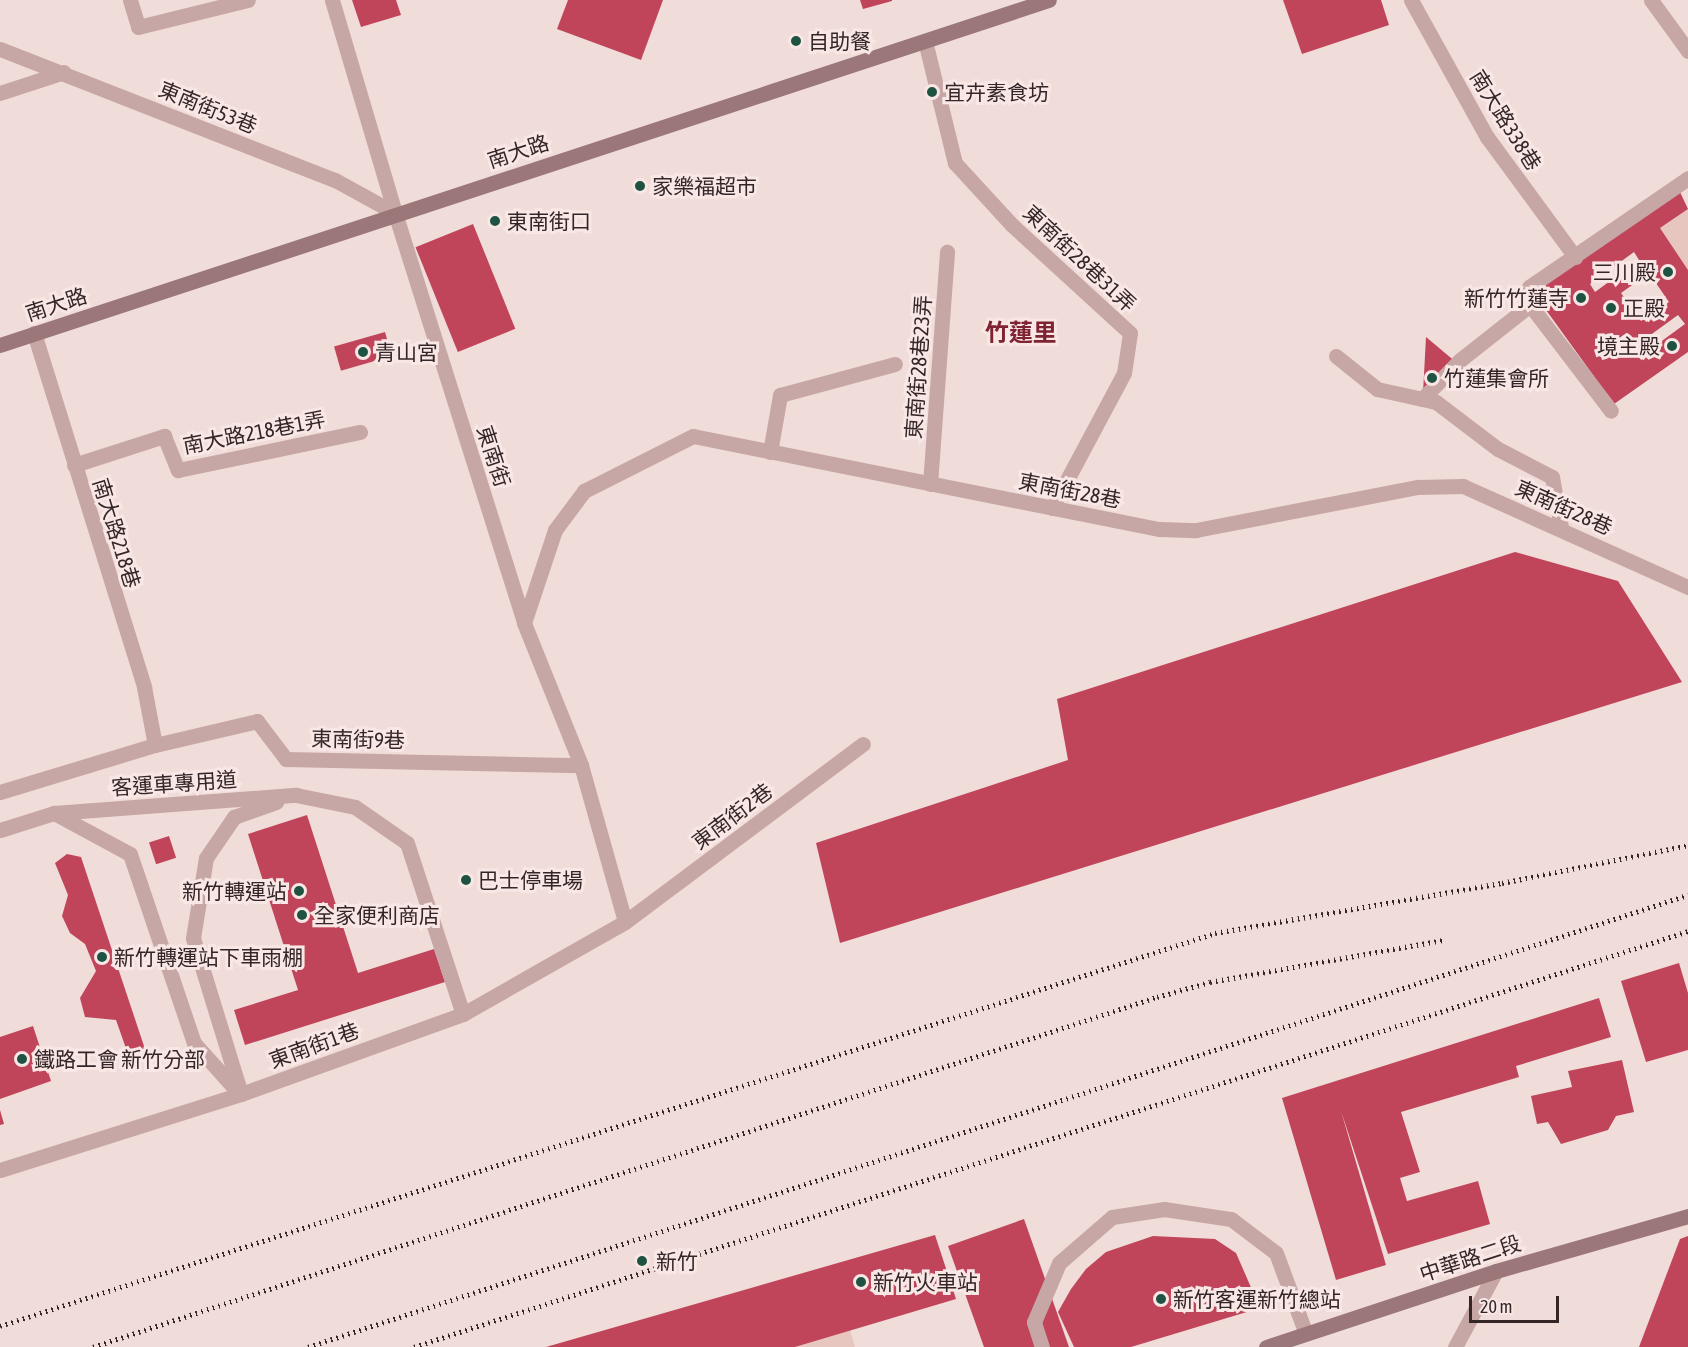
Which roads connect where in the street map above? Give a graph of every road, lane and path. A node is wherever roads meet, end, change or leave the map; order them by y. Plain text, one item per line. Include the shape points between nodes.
1 (130, 0) edge
2 (248, 0) edge
3 (332, 0) edge
4 (1049, 0) edge
5 (1411, 0) edge
6 (1651, 0) edge
7 (925, 41) junction
8 (0, 49) edge
9 (1688, 51) edge
10 (64, 72) junction
11 (0, 93) edge
12 (1688, 178) edge
13 (395, 213) junction
14 (947, 252) dead end
15 (1575, 257) junction
16 (1530, 305) junction
17 (34, 333) junction
18 (0, 345) edge
19 (1336, 356) dead end
20 (895, 364) dead end
21 (1422, 399) junction
22 (1611, 411) dead end
23 (360, 432) dead end
24 (770, 452) junction
25 (74, 465) junction
26 (930, 484) junction
27 (1052, 508) junction
28 (1562, 527) junction
29 (1688, 587) edge
30 (524, 623) junction
31 (863, 744) dead end
32 (155, 745) junction
33 (580, 765) junction
34 (0, 792) edge
35 (296, 795) junction
36 (54, 813) junction
37 (0, 830) edge
38 (626, 922) junction
39 (463, 1014) junction
40 (240, 1094) junction
41 (0, 1170) edge
42 (1688, 1215) edge
43 (1496, 1271) junction
44 (1306, 1334) junction
45 (1042, 1347) edge
46 (1266, 1347) edge
47 (1455, 1347) edge

1 - 2 street via 138,27
3 - 13 street, 東南街
4 - 7 main road, 南大路
5 - 15 street, 南大路338巷 via 1487,137
6 - 9 street
7 - 13 main road, 南大路
7 - 27 street, 東南街28巷31弄 via 955,163 1012,225 1130,333 1124,373
8 - 10 street, 東南街53巷
10 - 11 street
10 - 13 street, 東南街53巷 via 335,180
12 - 15 street
13 - 17 main road, 南大路
13 - 30 street, 東南街
14 - 26 street, 東南街28巷23弄
15 - 16 street via 1529,287
16 - 21 street via 1460,360
16 - 22 street
17 - 18 main road, 南大路
17 - 25 street, 南大路218巷
19 - 21 street via 1377,389
20 - 24 street via 780,395
21 - 28 street via 1436,402 1498,449 1552,477
23 - 25 street, 南大路218巷1弄 via 178,470 164,436
24 - 26 street, 東南街28巷
24 - 30 street, 東南街28巷 via 693,436 584,491 555,530
25 - 32 street, 南大路218巷 via 144,687
26 - 27 street, 東南街28巷
27 - 28 street, 東南街28巷 via 1160,529 1196,531 1418,487 1463,486
28 - 29 street, 東南街28巷
30 - 33 street, 東南街
31 - 38 street, 東南街2巷
32 - 33 street, 東南街9巷 via 257,721 286,759
32 - 34 street
33 - 38 street, 東南街
35 - 36 street, 客運車專用道
35 - 39 street, 客運車專用道 via 355,807 407,843
35 - 40 street, 客運車專用道 via 234,817 206,858 193,938
36 - 37 street, 客運車專用道
36 - 40 street via 130,854 195,1043
38 - 39 street, 東南街1巷
39 - 40 street, 東南街1巷
40 - 41 street, 東南街1巷
42 - 43 main road, 中華路二段
43 - 44 main road, 中華路二段
43 - 47 street
44 - 45 street via 1276,1253 1231,1219 1164,1209 1112,1217 1059,1263 1034,1322
44 - 46 main road, 中華路二段

